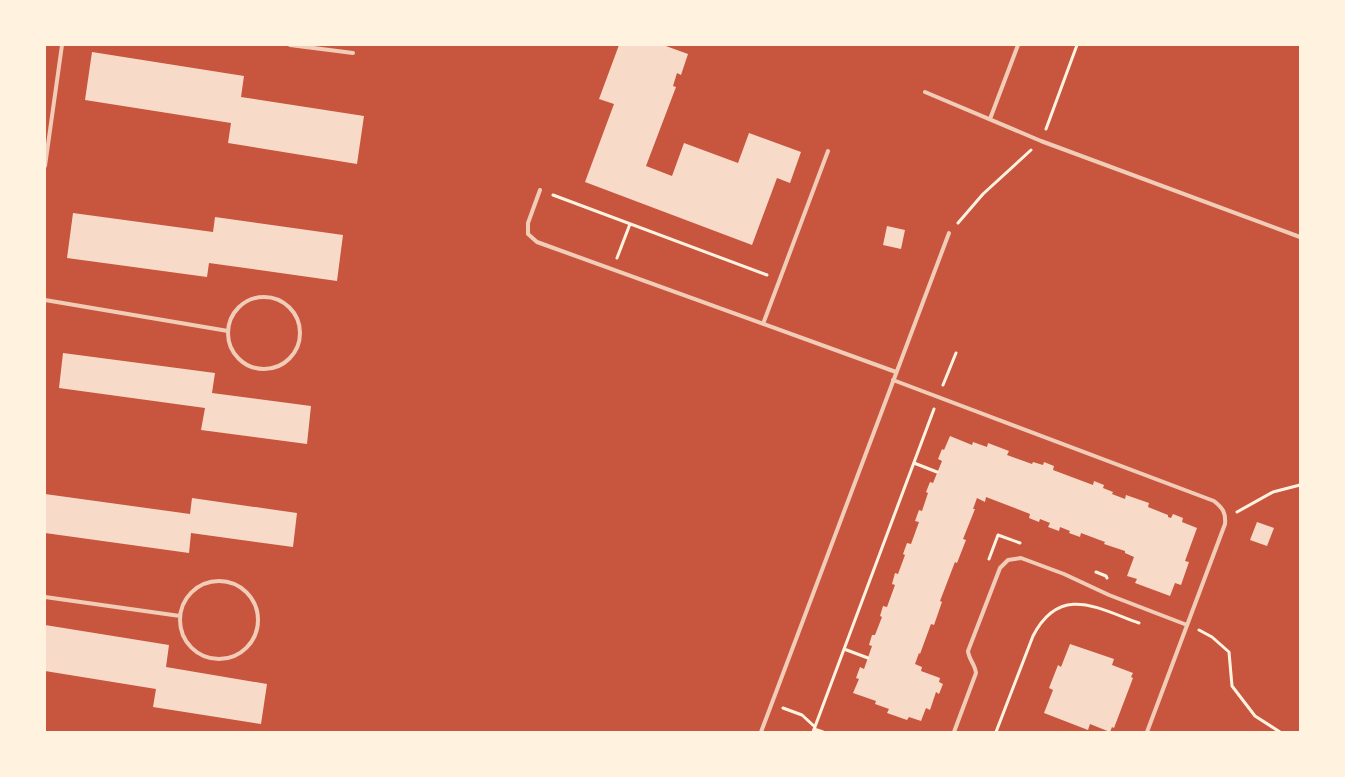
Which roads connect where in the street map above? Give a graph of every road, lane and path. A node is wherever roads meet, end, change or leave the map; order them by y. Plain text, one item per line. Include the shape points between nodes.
1 (62, 45) edge
2 (290, 45) edge
3 (1018, 45) edge
4 (353, 53) dead end
5 (926, 92) dead end
6 (990, 119) junction
7 (828, 151) dead end
8 (45, 166) edge
9 (540, 190) joint
10 (630, 224) junction
11 (949, 233) dead end
12 (1300, 237) edge
13 (613, 270) junction
14 (779, 280) junction
15 (45, 300) edge
16 (763, 324) junction
17 (228, 331) junction
18 (956, 353) dead end
19 (896, 372) junction
20 (893, 380) junction
21 (939, 397) junction
22 (914, 463) junction
23 (937, 472) dead end
24 (1300, 486) edge
25 (1226, 515) junction
26 (1025, 545) dead end
27 (988, 561) dead end
28 (1088, 569) dead end
29 (1109, 581) dead end
30 (45, 597) edge
31 (180, 616) junction
32 (1187, 625) junction
33 (1147, 626) dead end
34 (844, 649) junction
35 (868, 658) dead end
36 (783, 708) dead end
37 (814, 729) edge
38 (760, 732) edge
39 (823, 732) edge
40 (954, 732) edge
41 (996, 732) edge
42 (1147, 732) edge
43 (1280, 732) edge

1 - 8 lane
2 - 4 lane
3 - 6 lane
5 - 6 lane
6 - 12 lane
7 - 14 lane
9 - 10 path
9 - 13 lane via 528,223 528,234 537,242
10 - 13 path
10 - 14 path
11 - 19 lane
13 - 16 lane
14 - 16 lane
15 - 17 lane
16 - 19 lane
17 - 17 lane via 229,344 235,355 244,363 268,369 290,357 300,334 293,311 272,297 259,297 237,308 230,319
18 - 21 path
19 - 20 lane
20 - 21 lane
20 - 38 lane
21 - 22 path
21 - 25 lane via 1214,501
22 - 23 path
22 - 34 path
24 - 25 path via 1272,492 1240,511
25 - 32 lane
26 - 27 path via 998,535
28 - 29 path via 1106,576
30 - 31 lane
31 - 31 lane via 180,629 186,641 206,658 232,658 243,652 258,630 259,617 249,593 226,581 213,581 190,593
32 - 40 lane via 1021,558 1008,560 1000,568 968,651 976,673
32 - 42 lane
32 - 43 path via 1212,637 1229,652 1232,686 1255,716
33 - 41 path via 1091,605 1062,606 1050,613 1039,623 1033,636
34 - 35 path
34 - 37 path
36 - 37 path via 802,715
37 - 39 path

